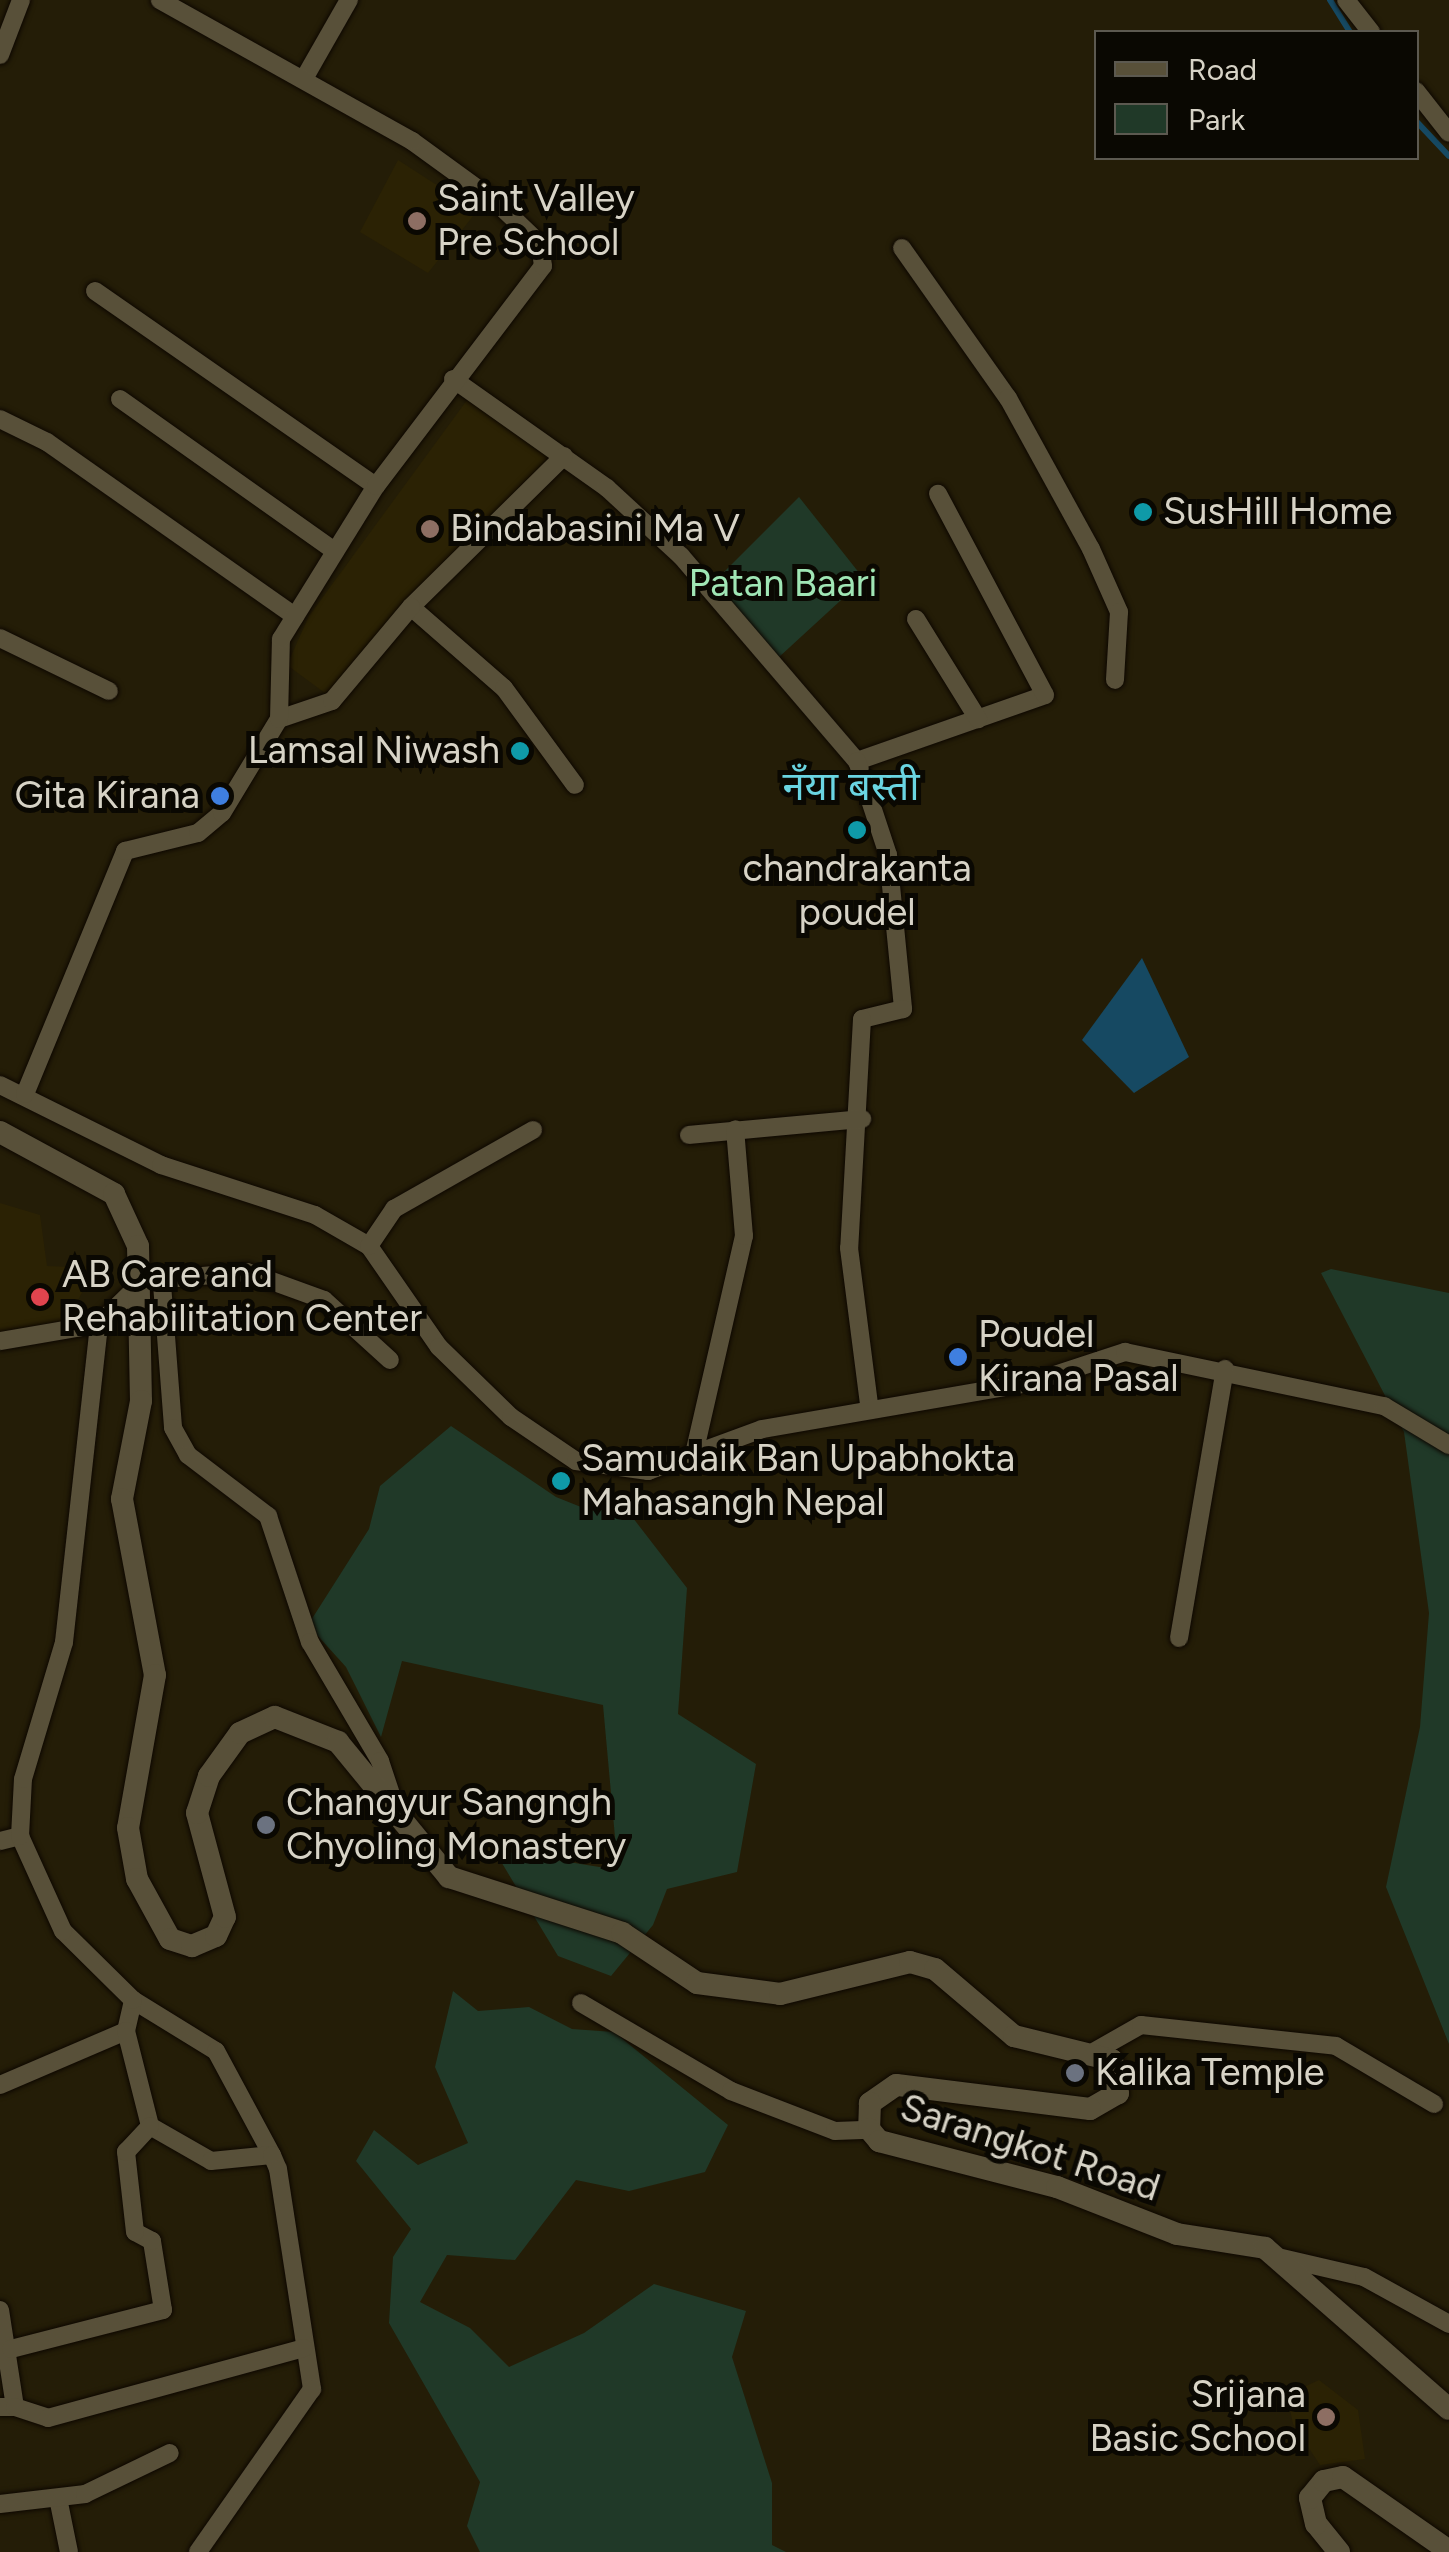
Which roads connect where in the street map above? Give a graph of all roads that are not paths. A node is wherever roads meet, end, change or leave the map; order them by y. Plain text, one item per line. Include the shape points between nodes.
1 (21, 0) edge
2 (160, 0) edge
3 (349, 0) edge
4 (1346, 0) edge
5 (1369, 30) edge
6 (0, 55) edge
7 (305, 77) junction
8 (1419, 95) edge
9 (1449, 133) edge
10 (902, 248) dead end
11 (95, 291) dead end
12 (453, 379) junction
13 (120, 399) dead end
14 (0, 419) edge
15 (564, 456) junction
16 (376, 486) junction
17 (938, 494) dead end
18 (335, 551) junction
19 (411, 607) junction
20 (295, 616) junction
21 (916, 619) dead end
22 (0, 638) edge
23 (1116, 680) dead end
24 (108, 691) dead end
25 (280, 719) junction
26 (978, 719) junction
27 (857, 761) junction
28 (574, 785) dead end
29 (0, 1085) edge
30 (25, 1094) junction
31 (862, 1118) junction
32 (736, 1129) junction
33 (534, 1130) dead end
34 (0, 1132) edge
35 (688, 1135) dead end
36 (369, 1246) junction
37 (152, 1282) junction
38 (100, 1324) junction
39 (0, 1342) edge
40 (390, 1360) dead end
41 (1225, 1369) junction
42 (869, 1404) junction
43 (1449, 1445) edge
44 (694, 1454) junction
45 (1179, 1638) dead end
46 (397, 1820) junction
47 (20, 1836) junction
48 (0, 1842) edge
49 (133, 2000) junction
50 (581, 2003) dead end
51 (126, 2031) junction
52 (1095, 2051) junction
53 (0, 2085) edge
54 (1434, 2104) dead end
55 (150, 2126) junction
56 (870, 2130) junction
57 (272, 2154) junction
58 (1282, 2258) junction
59 (0, 2310) edge
60 (1449, 2324) edge
61 (11, 2348) junction
62 (304, 2348) junction
63 (8, 2407) edge
64 (1449, 2409) edge
65 (170, 2453) dead end
66 (58, 2498) junction
67 (0, 2504) edge
68 (1449, 2550) edge
69 (69, 2552) edge
70 (198, 2552) edge
71 (1338, 2552) edge

1 - 6 street
2 - 7 street
3 - 7 street
4 - 5 street
7 - 12 street via 412,142 540,244 543,266
8 - 9 street
10 - 23 street via 1008,398 1091,549 1118,612
11 - 16 street
12 - 15 street
12 - 16 street
13 - 18 street
14 - 20 street via 48,442
15 - 19 street
15 - 27 street via 682,556
16 - 18 street
17 - 26 street via 1045,695
18 - 20 street
19 - 25 street via 332,701
19 - 28 street via 504,688
20 - 25 street via 281,638
21 - 26 street
22 - 24 street
25 - 30 street via 222,813 198,833 125,851
26 - 27 street
27 - 31 street via 888,855 903,1009 862,1019
29 - 30 street
30 - 36 street via 162,1164 315,1215
31 - 32 street
31 - 42 street via 848,1248
32 - 35 street
32 - 44 street via 744,1236
33 - 36 street via 394,1209
34 - 37 street via 114,1194
36 - 44 street via 439,1347 510,1416 576,1461 648,1471
37 - 38 street
37 - 40 street via 247,1272 324,1300
37 - 46 street via 173,1428 188,1455 268,1516 300,1618 380,1762
37 - 46 street via 142,1401 122,1499 156,1675 128,1789 137,1878 152,1913 170,1939 192,1946 216,1936 225,1917 197,1813 209,1776 240,1733 275,1717 338,1742
38 - 39 street
38 - 47 street via 64,1642 23,1779
41 - 42 street via 1126,1352 1033,1382
41 - 43 street via 1384,1406
41 - 45 street
42 - 44 street
46 - 52 street via 449,1877 622,1932 696,1983 780,1994 910,1962 935,1970 1014,2036
47 - 48 street
47 - 49 street via 63,1931
49 - 51 street
49 - 57 street via 216,2051
50 - 56 street via 731,2091 835,2132
51 - 53 street
51 - 55 street
52 - 54 street via 1142,2024 1336,2046
52 - 56 street, Sarangkot Road via 1120,2074 1106,2105 896,2085 870,2103
55 - 57 street via 211,2161
55 - 61 street via 126,2152 135,2232 152,2240 165,2303
56 - 58 street, Sarangkot Road via 880,2141 1057,2187 1176,2234
57 - 62 street
58 - 60 street via 1364,2277
58 - 64 street, Sarangkot Road
59 - 61 street
61 - 63 street
62 - 63 street via 48,2418
62 - 70 street via 306,2407
65 - 66 street via 116,2484
66 - 67 street
66 - 69 street
68 - 71 street via 1357,2482 1330,2478 1313,2492 1310,2511

